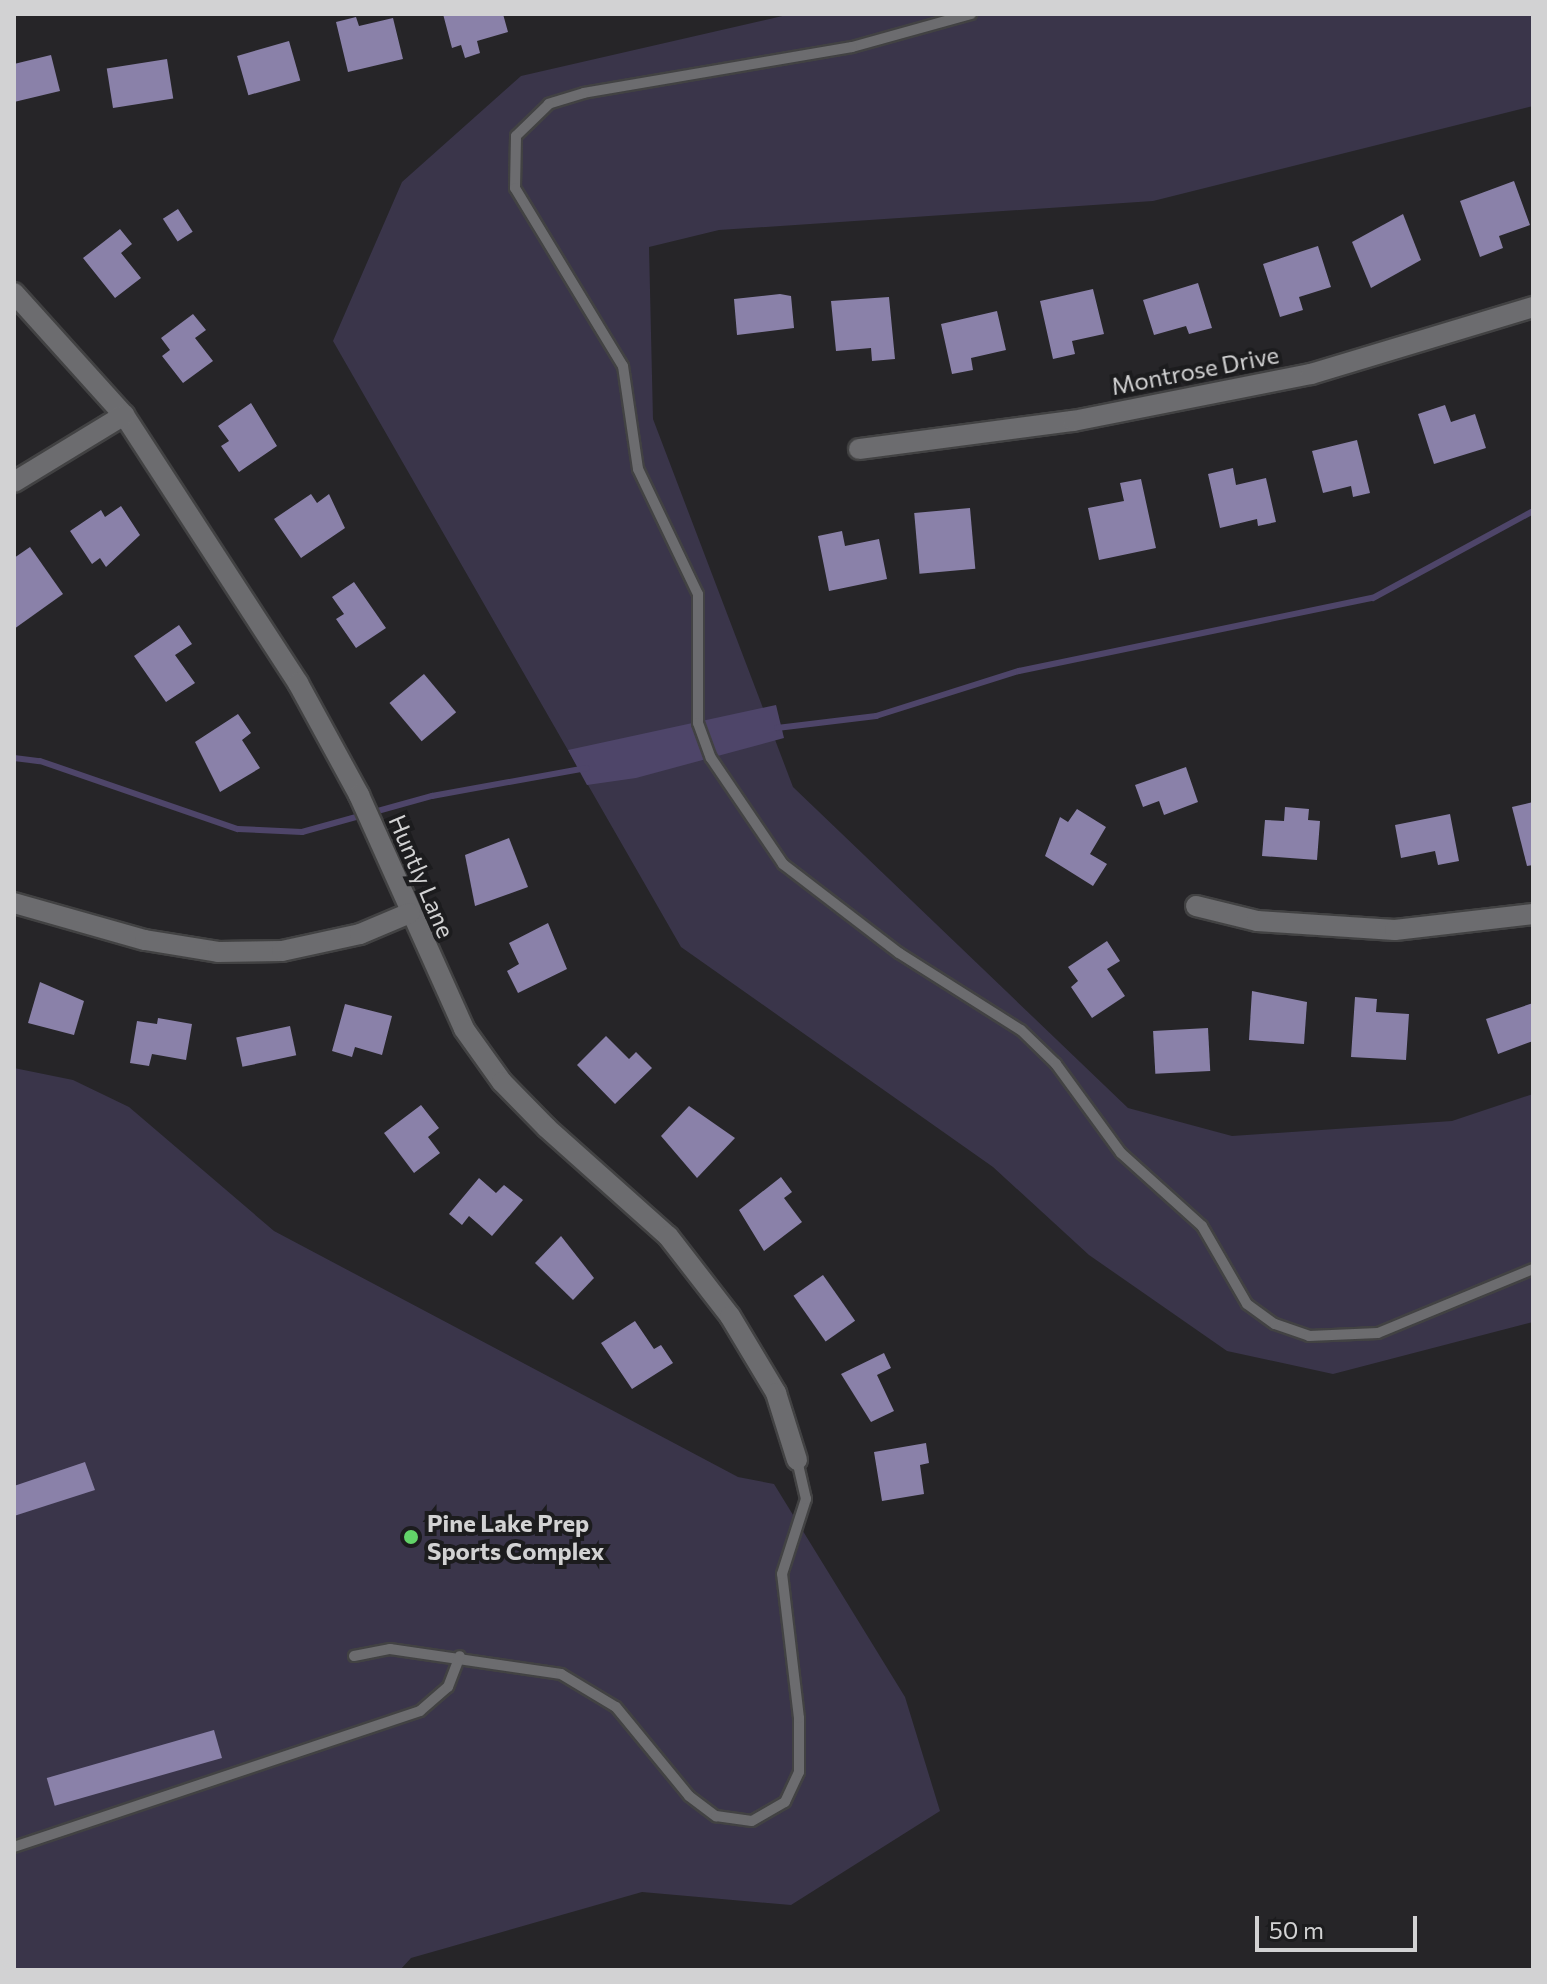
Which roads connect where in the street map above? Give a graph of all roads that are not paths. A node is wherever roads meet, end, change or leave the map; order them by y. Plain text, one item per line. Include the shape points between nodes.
1 (971, 14) edge
2 (14, 293) edge
3 (1533, 307) edge
4 (124, 415) junction
5 (859, 449) dead end
6 (14, 482) edge
7 (14, 903) edge
8 (1196, 906) dead end
9 (410, 913) junction
10 (1533, 914) edge
11 (1533, 1269) edge
12 (797, 1460) joint
13 (354, 1656) dead end
14 (460, 1656) junction
15 (14, 1847) edge

1 - 11 lane via 852,47 584,93 549,104 516,136 515,188 623,366 638,469 698,594 698,723 711,758 783,864 899,953 1021,1030 1056,1064 1121,1153 1202,1226 1247,1304 1275,1324 1309,1336 1378,1333
2 - 4 street, Huntly Lane
3 - 5 street, Montrose Drive via 1311,374 1073,421
4 - 6 street
4 - 9 street, Huntly Lane via 331,738
7 - 9 street via 145,940 218,952 282,951 360,934
8 - 10 street via 1257,921 1395,930
9 - 12 street, Huntly Lane via 464,1029 502,1082 668,1236 730,1316 776,1393
12 - 14 lane via 806,1499 782,1574 802,1750 793,1792 769,1814 752,1821 716,1816 689,1796 616,1707 583,1685 536,1666
13 - 14 lane via 390,1649
14 - 15 lane via 448,1687 420,1711

